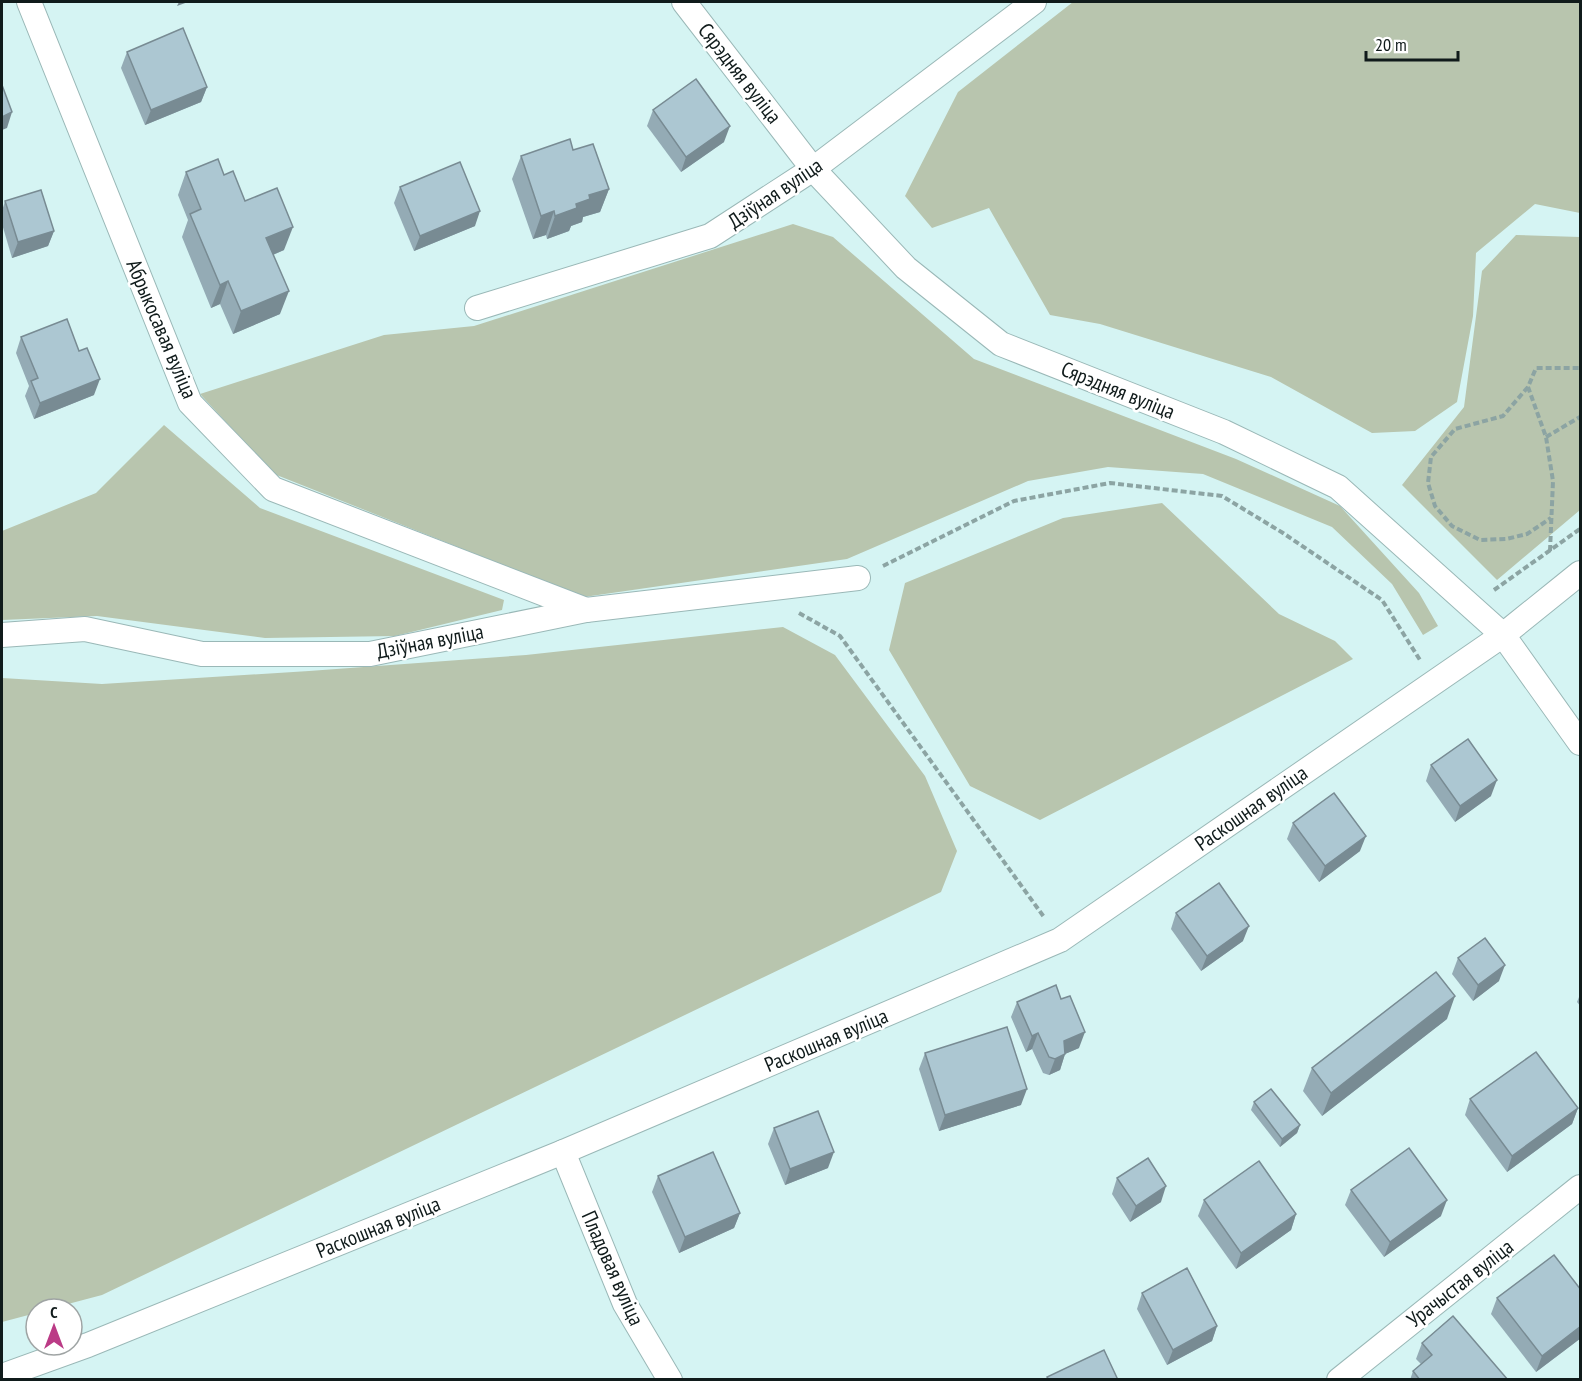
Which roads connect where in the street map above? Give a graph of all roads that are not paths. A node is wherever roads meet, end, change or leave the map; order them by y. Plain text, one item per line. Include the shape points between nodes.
1 (29, 2) edge
2 (684, 2) edge
3 (1034, 2) edge
4 (813, 169) junction
5 (477, 308) dead end
6 (1581, 573) edge
7 (858, 578) road end
8 (586, 610) junction
9 (2, 635) edge
10 (1503, 635) junction
11 (1581, 743) edge
12 (563, 1152) junction
13 (1581, 1187) edge
14 (2, 1376) edge
15 (670, 1380) edge
16 (1339, 1380) edge

1 - 8 street, Абрыкосавая вуліца via 190,403 273,489
2 - 4 street, Сярэдняя вуліца
3 - 4 street, Дзіўная вуліца
4 - 5 street, Дзіўная вуліца via 711,236
4 - 10 street, Сярэдняя вуліца via 906,268 1001,344 1224,432 1338,487
6 - 10 street, Раскошная вуліца
7 - 8 street, Дзіўная вуліца
8 - 9 street, Дзіўная вуліца via 370,654 202,654 85,629
10 - 11 street, Сярэдняя вуліца
10 - 12 street, Раскошная вуліца via 1060,940
12 - 14 street, Раскошная вуліца via 88,1345
12 - 15 street, Пладовая вуліца via 625,1304
13 - 16 street, Урачыстая вуліца

